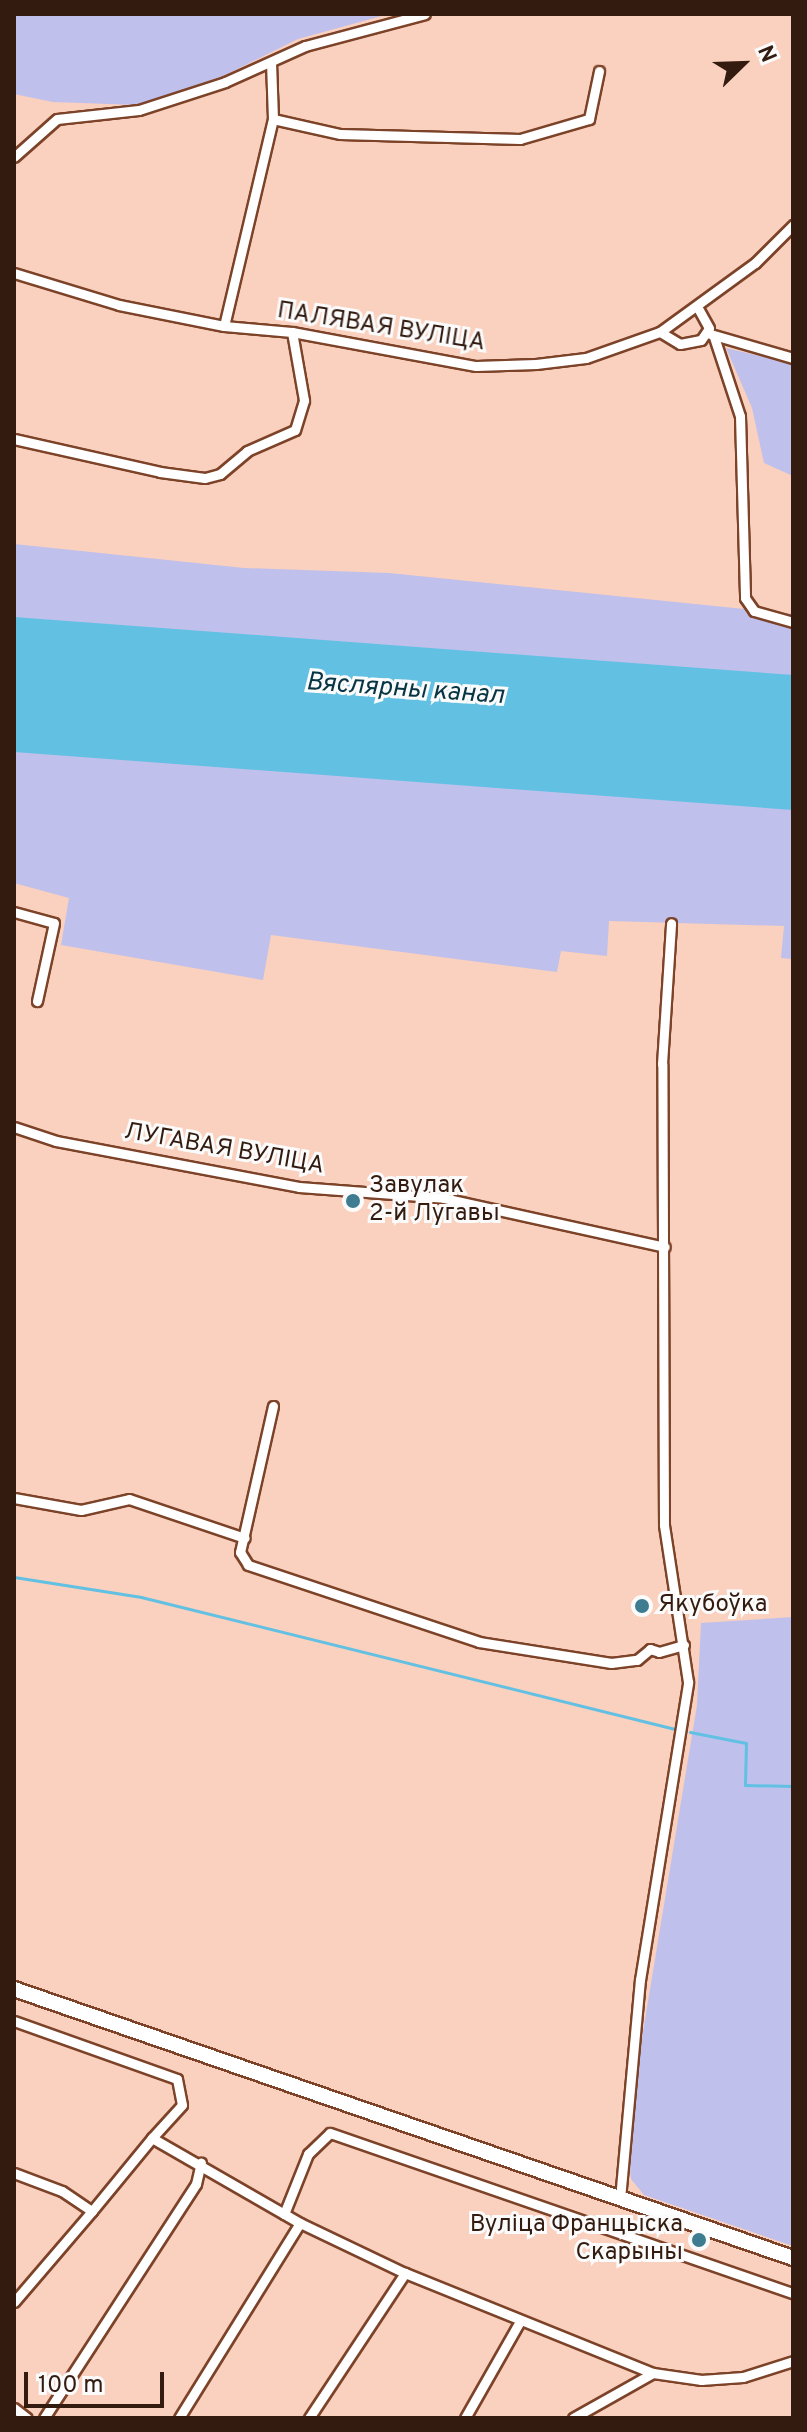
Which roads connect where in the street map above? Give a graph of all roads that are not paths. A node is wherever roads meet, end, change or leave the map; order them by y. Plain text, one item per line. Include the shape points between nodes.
1 (425, 14) edge
2 (271, 62) junction
3 (599, 71) dead end
4 (273, 119) junction
5 (14, 157) edge
6 (793, 225) edge
7 (14, 273) edge
8 (698, 308) junction
9 (224, 326) junction
10 (292, 332) junction
11 (660, 332) junction
12 (711, 335) junction
13 (793, 358) edge
14 (14, 439) edge
15 (793, 622) edge
16 (14, 912) edge
17 (671, 923) dead end
18 (37, 1001) dead end
19 (14, 1127) edge
20 (665, 1247) junction
21 (273, 1406) dead end
22 (14, 1498) edge
23 (245, 1538) junction
24 (684, 1645) junction
25 (14, 1989) edge
26 (14, 2021) edge
27 (152, 2138) junction
28 (201, 2163) junction
29 (14, 2173) edge
30 (620, 2199) junction
31 (92, 2211) junction
32 (284, 2214) junction
33 (300, 2223) junction
34 (793, 2258) edge
35 (405, 2273) junction
36 (793, 2293) edge
37 (14, 2302) edge
38 (520, 2321) junction
39 (793, 2361) edge
40 (653, 2373) junction
41 (14, 2408) edge
42 (27, 2418) edge
43 (44, 2418) edge
44 (179, 2418) edge
45 (309, 2418) edge
46 (465, 2418) edge
47 (573, 2418) edge

1 - 2 street via 305,46
2 - 4 street
2 - 5 street via 139,110 57,119
3 - 4 street via 589,119 520,139 340,134
4 - 9 street via 237,250
6 - 8 street, ПАЛЯВАЯ ВУЛІЦА
7 - 9 street, ПАЛЯВАЯ ВУЛІЦА via 119,305
8 - 11 street, ПАЛЯВАЯ ВУЛІЦА
8 - 12 street
9 - 10 street, ПАЛЯВАЯ ВУЛІЦА
10 - 11 street, ПАЛЯВАЯ ВУЛІЦА via 476,366 586,358
10 - 14 street via 304,400 295,430 247,451 220,474 205,478 160,472
11 - 12 street via 680,344
12 - 13 street
12 - 15 street via 740,416 745,598 754,611
16 - 18 street via 54,923
17 - 20 street via 662,1064
19 - 20 street, ЛУГАВАЯ ВУЛІЦА via 56,1141 299,1187 444,1198
20 - 24 street via 664,1525
21 - 23 street
22 - 23 street via 81,1510 129,1499
23 - 24 street via 240,1552 248,1565 479,1642 611,1663 637,1660 650,1649 659,1652
24 - 30 street via 688,1682 640,1980
25 - 30 street
26 - 27 street via 177,2079 182,2105
27 - 28 street
27 - 31 street
28 - 32 street
28 - 43 street via 196,2184
29 - 31 street via 62,2191
30 - 34 street
31 - 37 street
32 - 33 street
32 - 36 street via 308,2154 330,2133
33 - 35 street
33 - 44 street
35 - 38 street
35 - 45 street
38 - 40 street
38 - 46 street
39 - 40 street via 743,2377 701,2380
40 - 47 street
41 - 42 street

